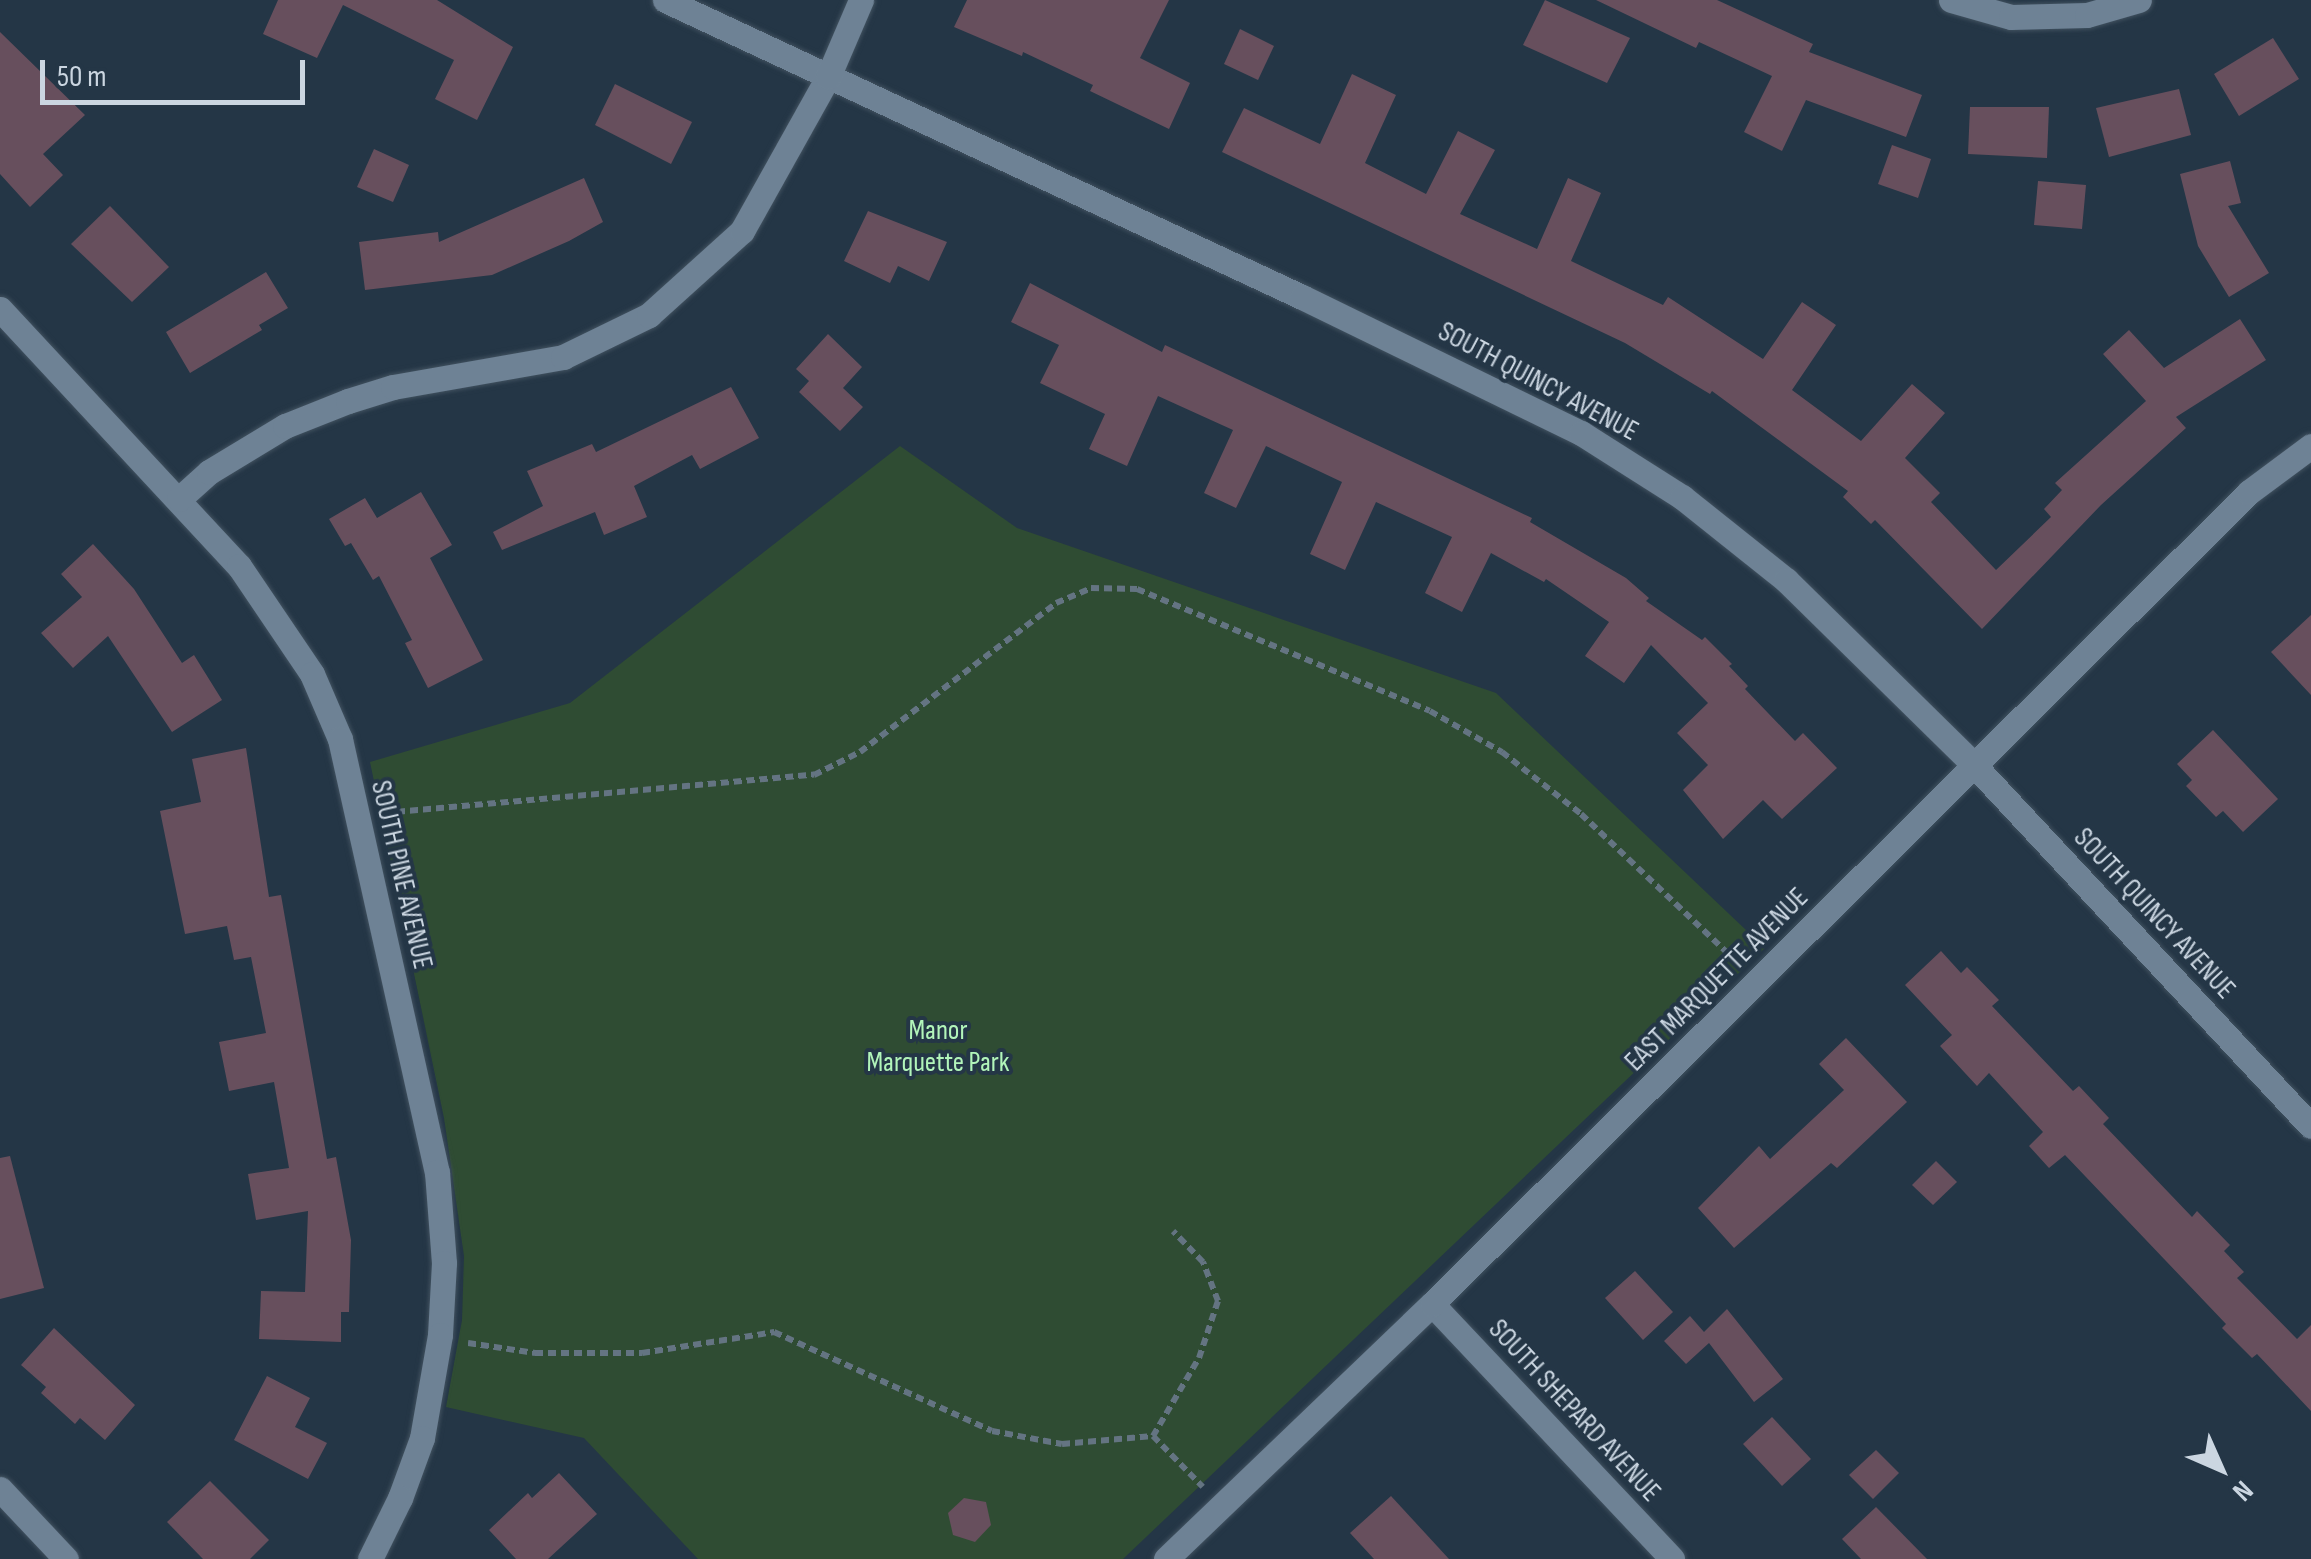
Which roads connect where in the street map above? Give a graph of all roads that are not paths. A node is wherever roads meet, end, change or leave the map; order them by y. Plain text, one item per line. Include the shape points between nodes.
1 (665, 0) edge
2 (861, 0) edge
3 (1951, 0) edge
4 (2139, 0) edge
5 (828, 78) junction
6 (0, 309) edge
7 (2311, 446) edge
8 (179, 498) junction
9 (1975, 766) junction
10 (2311, 1126) edge
11 (1432, 1304) junction
12 (0, 1489) edge
13 (66, 1559) edge
14 (370, 1559) edge
15 (1166, 1559) edge
16 (1672, 1559) edge

1 - 5 street, SOUTH QUINCY AVENUE
2 - 5 street
3 - 4 street via 2011,16 2088,15
5 - 8 street via 742,231 649,314 562,357 348,401 286,426
5 - 9 street, SOUTH QUINCY AVENUE via 1581,433 1682,497 1786,580
6 - 8 street, SOUTH PINE AVENUE
7 - 9 street, EAST MARQUETTE AVENUE via 2249,492
8 - 14 street, SOUTH PINE AVENUE via 239,566 312,674 340,739 437,1172 444,1263 440,1335 422,1438
9 - 10 street, SOUTH QUINCY AVENUE
9 - 11 street, EAST MARQUETTE AVENUE
11 - 15 street, EAST MARQUETTE AVENUE
11 - 16 street, SOUTH SHEPARD AVENUE
12 - 13 street

